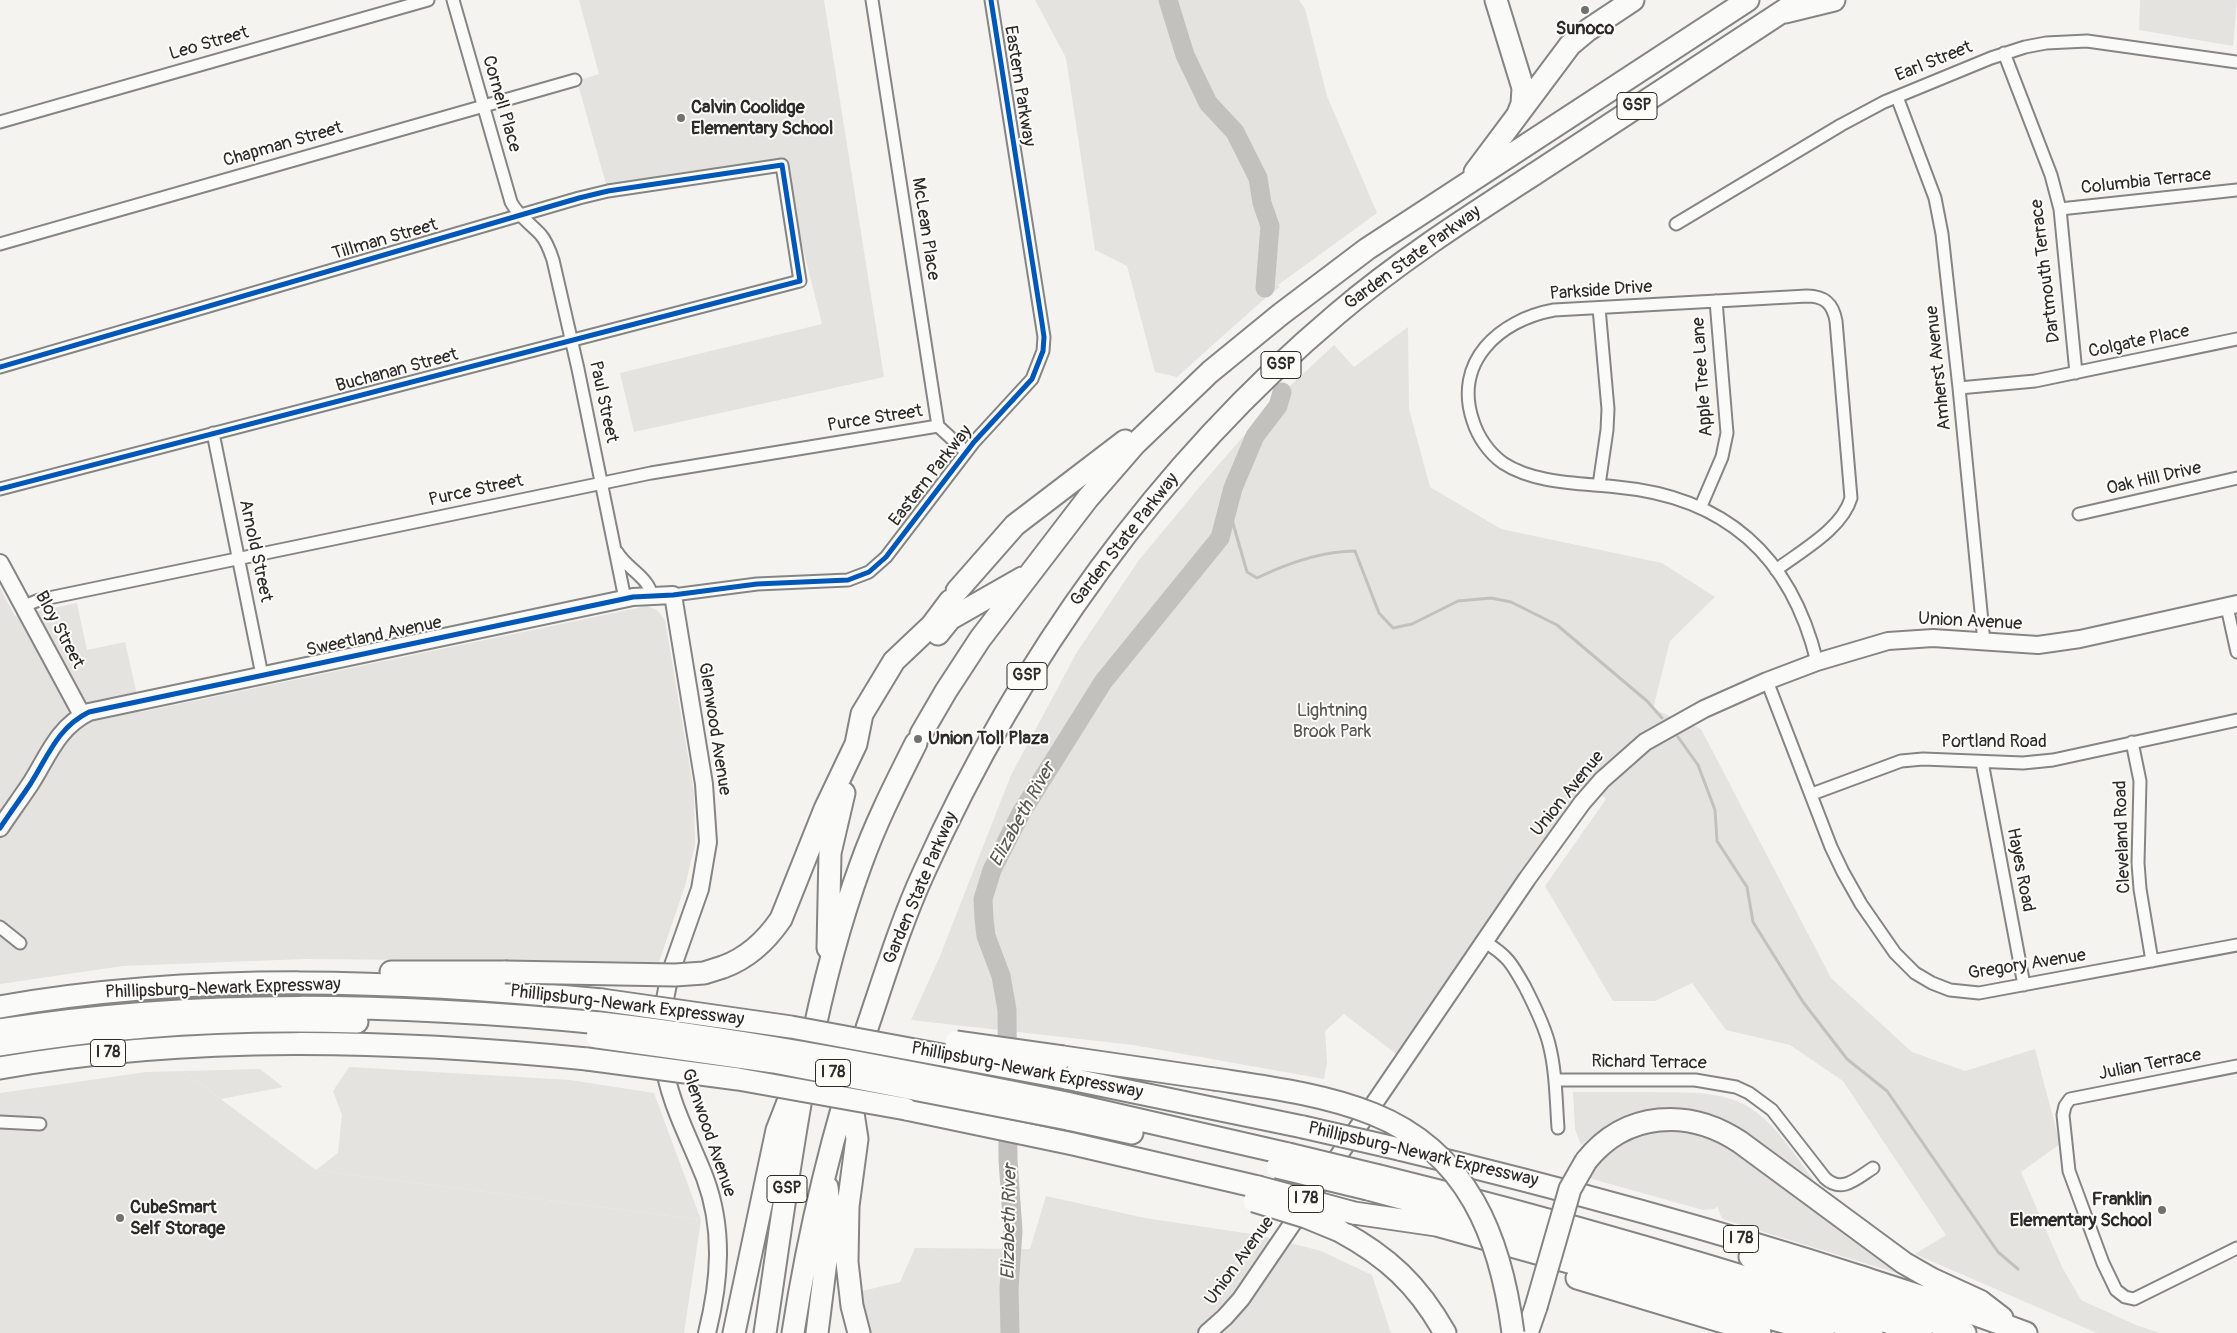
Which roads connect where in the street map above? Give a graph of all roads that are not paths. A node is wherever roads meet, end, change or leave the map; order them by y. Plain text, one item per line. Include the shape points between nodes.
1 (428, 0) edge
2 (453, 0) edge
3 (872, 0) edge
4 (991, 0) edge
5 (1496, 0) edge
6 (1633, 0) edge
7 (1748, 0) edge
8 (1800, 0) edge
9 (1834, 0) edge
10 (1780, 13) junction
11 (2004, 53) junction
12 (2237, 62) edge
13 (575, 80) dead end
14 (1897, 97) junction
15 (484, 106) junction
16 (0, 122) edge
17 (1512, 125) junction
18 (1468, 183) junction
19 (2237, 190) edge
20 (2060, 209) junction
21 (520, 215) junction
22 (1676, 224) dead end
23 (0, 244) edge
24 (800, 281) joint
25 (1716, 301) junction
26 (1599, 308) junction
27 (2237, 339) edge
28 (572, 340) junction
29 (0, 367) edge
30 (2076, 373) junction
31 (1960, 388) junction
32 (1183, 397) junction
33 (938, 426) junction
34 (213, 433) junction
35 (966, 452) junction
36 (2237, 478) edge
37 (602, 483) junction
38 (1599, 485) junction
39 (0, 489) edge
40 (1701, 506) junction
41 (2079, 514) dead end
42 (616, 548) junction
43 (238, 558) junction
44 (0, 563) edge
45 (1776, 570) junction
46 (1029, 574) junction
47 (672, 595) junction
48 (652, 596) junction
49 (625, 599) junction
50 (24, 606) junction
51 (2232, 606) edge
52 (1984, 642) junction
53 (2237, 652) edge
54 (1817, 662) junction
55 (262, 675) junction
56 (1767, 681) junction
57 (82, 716) junction
58 (2237, 720) edge
59 (2132, 742) junction
60 (853, 750) junction
61 (1982, 762) junction
62 (1812, 794) junction
63 (0, 828) edge
64 (0, 927) edge
65 (1485, 942) junction
66 (20, 943) dead end
67 (2237, 945) edge
68 (2152, 961) junction
69 (827, 975) junction
70 (304, 983) junction
71 (2024, 985) junction
72 (0, 1007) edge
73 (791, 1027) junction
74 (0, 1030) edge
75 (598, 1030) junction
76 (811, 1044) junction
77 (0, 1045) edge
78 (2237, 1066) edge
79 (0, 1068) edge
80 (1555, 1080) junction
81 (848, 1085) junction
82 (0, 1122) edge
83 (40, 1124) dead end
84 (1558, 1128) dead end
85 (1459, 1163) junction
86 (1873, 1168) dead end
87 (826, 1169) junction
88 (1373, 1182) junction
89 (1256, 1194) junction
90 (1354, 1213) junction
91 (2236, 1252) edge
92 (852, 1306) junction
93 (1536, 1307) junction
94 (2022, 1332) edge
95 (707, 1333) edge
96 (734, 1333) edge
97 (765, 1333) edge
98 (793, 1333) edge
99 (817, 1333) edge
100 (854, 1333) edge
101 (859, 1333) edge
102 (1207, 1333) edge
103 (1445, 1333) edge
104 (1513, 1333) edge
105 (1527, 1333) edge
106 (1532, 1333) edge
107 (1760, 1333) edge
108 (1823, 1333) edge
109 (1872, 1333) edge
110 (1921, 1333) edge
111 (1965, 1333) edge

1 - 16 street, Leo Street
2 - 15 street, Cornell Place
3 - 33 street, McLean Place
4 - 35 street, Eastern Parkway via 1044,337 1043,351 1032,379
5 - 17 highway via 1523,88 1522,104
6 - 17 highway via 1570,45
7 - 18 highway, Garden State Parkway / GSP
8 - 10 highway, Garden State Parkway / GSP
9 - 10 highway
10 - 81 highway, Garden State Parkway / GSP via 1455,226 1360,294 1245,400 1177,473 1121,540 1071,608 1010,705 970,779 924,872 898,936
11 - 12 street, Earl Street via 2046,43 2087,41
11 - 14 street, Earl Street
11 - 20 street, Dartmouth Terrace via 2051,175
13 - 15 street, Chapman Street
14 - 22 street, Earl Street via 1840,125
14 - 31 street, Amherst Avenue via 1939,215
15 - 21 street, Cornell Place via 511,202
15 - 23 street, Chapman Street
17 - 18 highway
18 - 32 highway, Garden State Parkway / GSP via 1367,249 1305,295
19 - 20 street, Columbia Terrace
20 - 30 street, Dartmouth Terrace
21 - 24 street, Tillman Street via 608,191 782,165
21 - 28 street, Paul Street via 549,246
21 - 29 street, Tillman Street
24 - 28 street, Buchanan Street
25 - 26 street, Parkside Drive
25 - 40 street, Apple Tree Lane via 1727,433 1722,457
25 - 45 street, Parkside Drive via 1815,296 1830,304 1834,312 1851,498 1844,515 1833,527
26 - 38 street via 1608,430
26 - 38 street, Parkside Drive via 1538,313 1511,326 1479,353 1468,385 1470,414 1475,428 1495,457 1530,475
27 - 30 street, Colgate Place
28 - 34 street, Buchanan Street
28 - 37 street, Paul Street
30 - 31 street, Colgate Place via 2035,381
31 - 52 street, Amherst Avenue
32 - 46 highway, Garden State Parkway / GSP via 1099,485
32 - 60 highway via 1015,525 932,624 900,654 862,714
33 - 35 street
33 - 37 street, Purce Street
34 - 39 street, Buchanan Street
34 - 43 street, Arnold Street
35 - 47 street, Eastern Parkway via 886,557 863,576 840,581 751,585
36 - 41 street, Oak Hill Drive
37 - 42 street, Paul Street
37 - 43 street, Purce Street
38 - 40 street, Parkside Drive via 1648,491
40 - 45 street, Parkside Drive via 1751,541
42 - 48 street, Paul Street via 621,559 647,583
42 - 49 street, Paul Street
43 - 50 street, Purce Street via 39,600
43 - 55 street, Arnold Street
44 - 50 street, Bloy Street
45 - 54 street, Parkside Drive via 1804,618
46 - 60 highway via 950,619 903,669
46 - 69 highway, Garden State Parkway / GSP via 966,659 918,739 861,864
47 - 48 street, Sweetland Avenue
47 - 95 street, Glenwood Avenue via 704,784 708,842 697,898 666,987 662,1037 669,1086 707,1185 717,1225 718,1274
48 - 49 street, Sweetland Avenue
49 - 55 street, Sweetland Avenue
50 - 57 street, Bloy Street
51 - 52 street, Union Avenue via 2061,643
51 - 53 street
52 - 54 street, Union Avenue via 1908,638 1878,643
54 - 56 street, Union Avenue
55 - 57 street, Sweetland Avenue via 104,708
56 - 62 street, Gregory Avenue
56 - 65 street, Union Avenue via 1676,723 1623,759 1582,803
57 - 63 street via 56,740
58 - 59 street, Portland Road
59 - 61 street, Portland Road via 2053,760
59 - 68 street, Cleveland Road via 2140,781 2140,889
60 - 69 highway via 830,853
60 - 70 highway, bridge via 817,828 781,919 754,950 723,968 675,975 345,972
61 - 62 street, Portland Road via 1902,761
61 - 71 street, Hayes Road
62 - 71 street, Gregory Avenue via 1843,872 1861,904 1908,967 1932,983 1959,992
64 - 66 street
65 - 80 street via 1504,953 1537,1010 1550,1044
65 - 102 street, Union Avenue via 1244,1294
67 - 68 street, Gregory Avenue
68 - 71 street, Gregory Avenue
69 - 76 highway, Garden State Parkway / GSP
70 - 72 highway, Phillipsburg-Newark Expressway / I 78 via 81,995
70 - 73 highway, Phillipsburg-Newark Expressway / I 78, bridge via 474,989 602,1000
73 - 85 highway, Phillipsburg-Newark Expressway / I 78, bridge via 1066,1078
73 - 104 highway, bridge via 906,1035 1063,1057 1265,1087 1354,1107 1395,1125 1433,1150 1463,1184 1487,1224 1502,1271
74 - 75 highway, Phillipsburg-Newark Expressway / I 78 via 101,1016 190,1009 325,1006 458,1011
75 - 77 highway, Phillipsburg-Newark Expressway / I 78 via 346,1022 206,1023 78,1034
75 - 88 highway, Phillipsburg-Newark Expressway / I 78, bridge via 1067,1111
76 - 96 highway via 777,1130
76 - 97 highway, Garden State Parkway / GSP
78 - 91 street, Julian Terrace via 2070,1099 2063,1115 2069,1171 2116,1290 2134,1299
79 - 89 highway, I 78, bridge via 118,1052 218,1045 379,1045 587,1059 776,1086 1073,1144
80 - 84 street
80 - 86 street, Richard Terrace via 1695,1080 1724,1084 1749,1093 1772,1110 1833,1184 1846,1185
81 - 87 highway, Garden State Parkway / GSP
81 - 92 highway via 857,1139 847,1237
82 - 83 street
85 - 94 highway, Phillipsburg-Newark Expressway / I 78 via 1576,1192 1743,1240
85 - 111 highway via 1554,1199 1784,1268
87 - 98 highway, Garden State Parkway / GSP via 802,1273
87 - 99 highway via 831,1221
88 - 109 highway, Phillipsburg-Newark Expressway / I 78
88 - 110 highway, Phillipsburg-Newark Expressway / I 78 via 1529,1214
89 - 90 highway, I 78, bridge
89 - 103 highway, bridge via 1372,1250 1400,1272 1425,1300
90 - 107 highway, I 78
90 - 108 highway via 1436,1225
92 - 100 highway
92 - 101 highway
93 - 94 highway, bridge via 1570,1189 1586,1161 1612,1137 1645,1122 1681,1119 1715,1127 1740,1142 1904,1262 1980,1301
93 - 105 highway
93 - 106 highway

